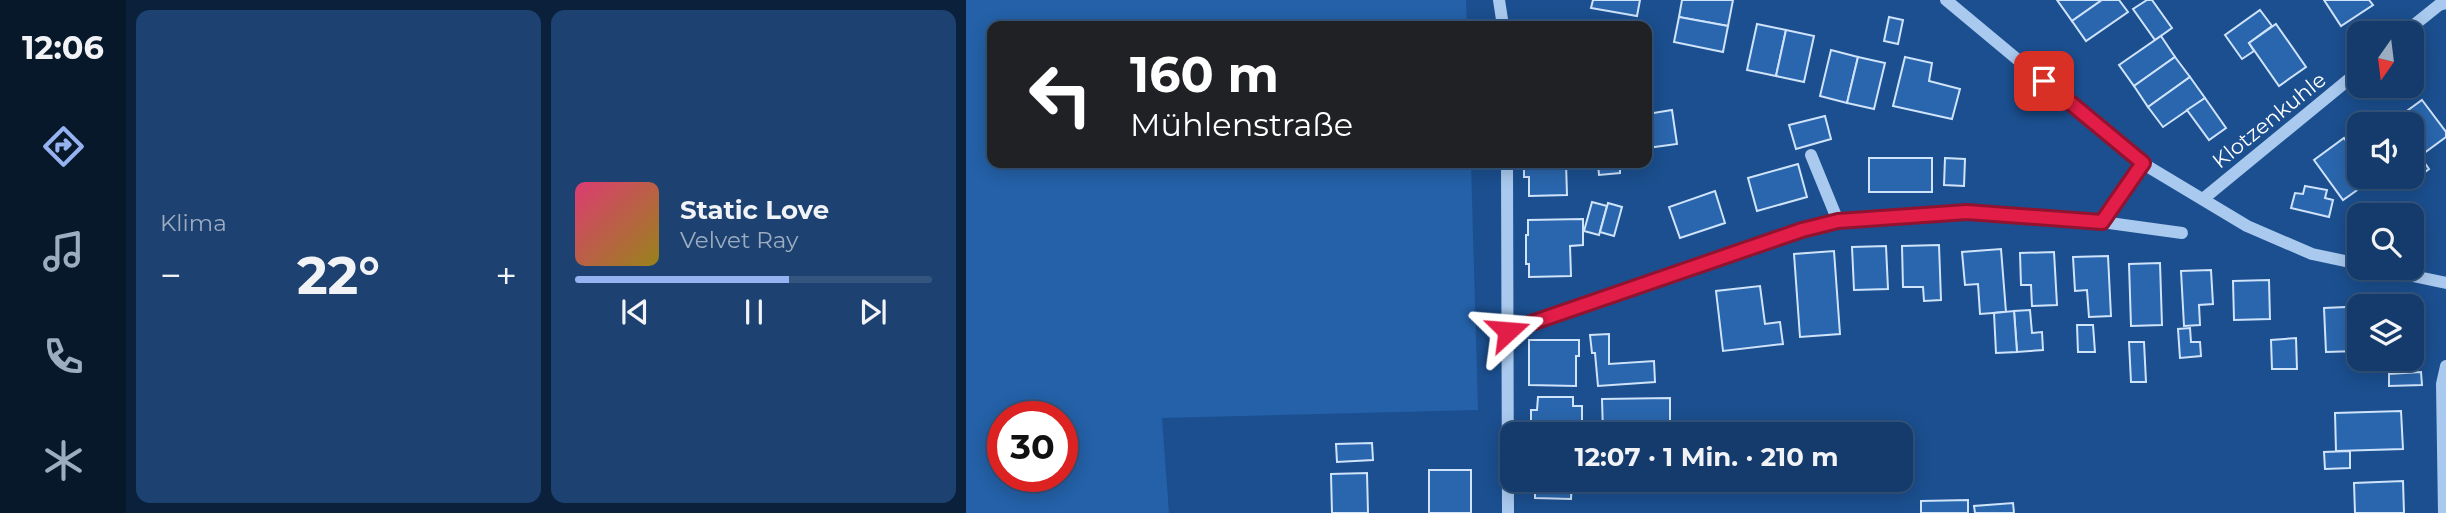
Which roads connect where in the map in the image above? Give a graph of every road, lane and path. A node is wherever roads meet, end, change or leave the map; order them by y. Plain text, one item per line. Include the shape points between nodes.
1 (1499, 0) edge
2 (1946, 0) edge
3 (2440, 3) edge
4 (1502, 21) edge
5 (2418, 21) edge
6 (2347, 81) edge
7 (1811, 155) dead end
8 (2143, 163) junction
9 (1507, 168) edge
10 (2203, 199) junction
11 (1838, 221) junction
12 (2102, 222) junction
13 (2182, 233) dead end
14 (2347, 261) edge
15 (2424, 278) edge
16 (2446, 283) edge
17 (1508, 331) junction
18 (2446, 366) edge
19 (1508, 513) edge
20 (2444, 513) edge

1 - 4 street
2 - 8 street
3 - 5 street
6 - 10 street, Klotzenkuhle
7 - 11 street
8 - 10 street
8 - 12 street
9 - 17 street
10 - 14 street via 2247,226 2312,254
11 - 12 street via 1967,212
11 - 17 street
12 - 13 street
15 - 16 street
17 - 19 street
18 - 20 street via 2442,384

